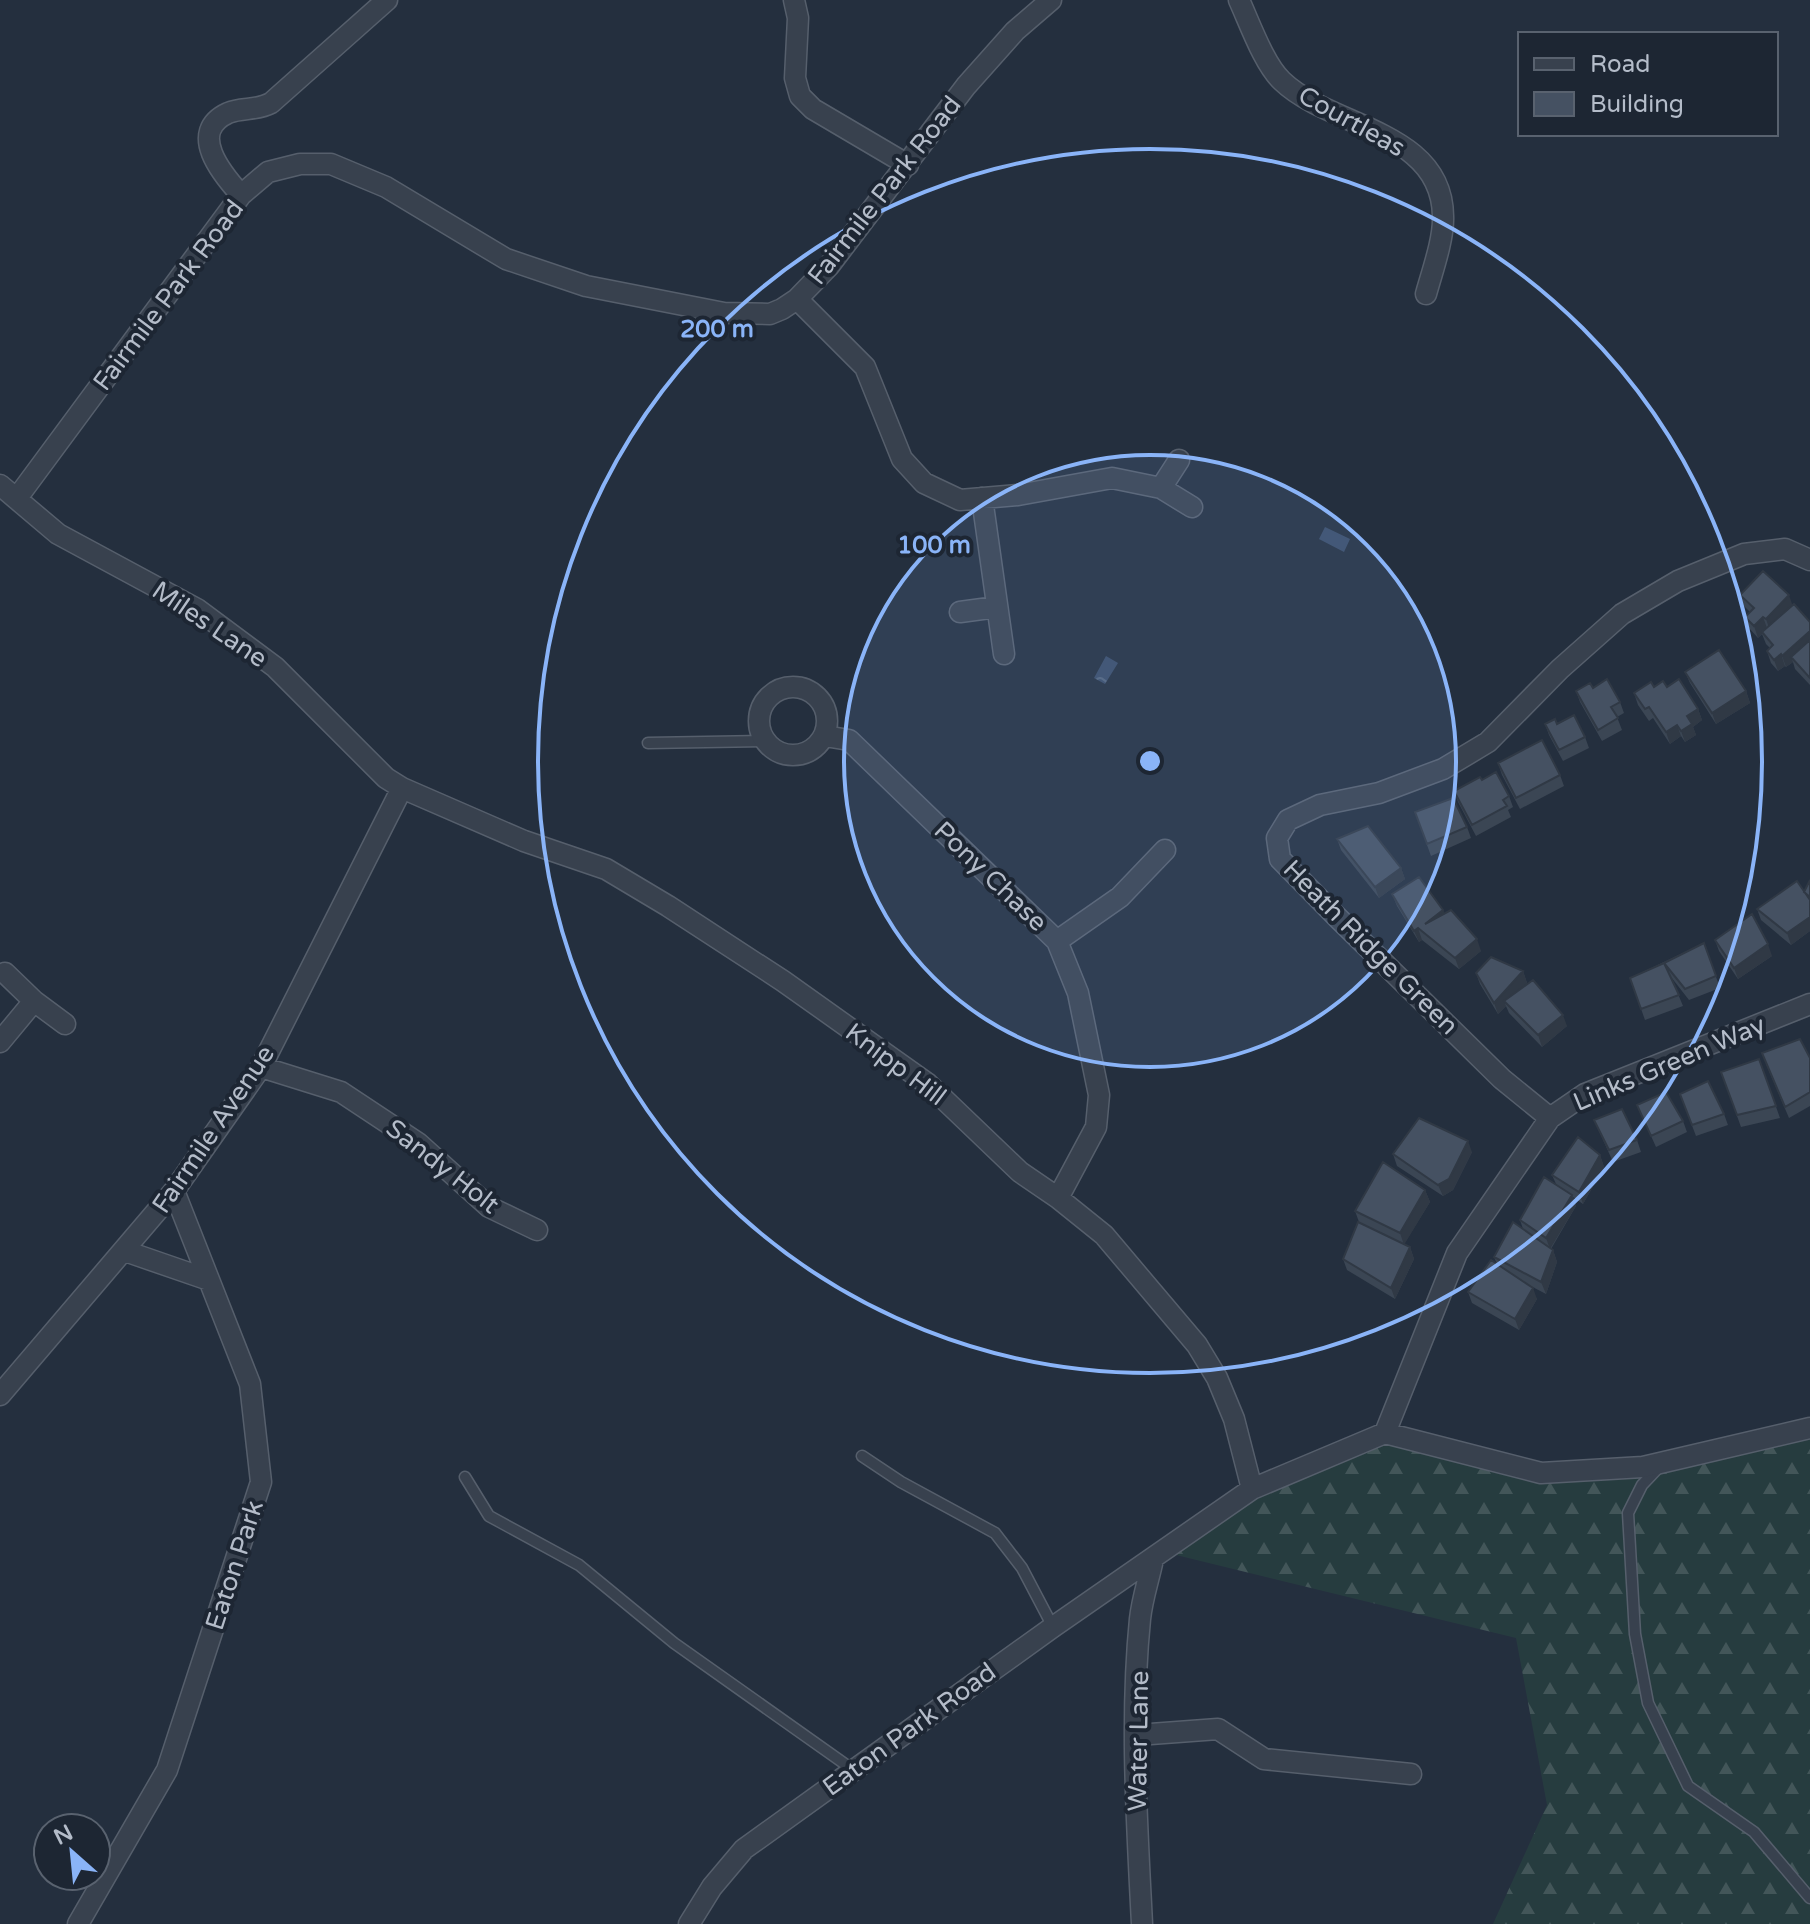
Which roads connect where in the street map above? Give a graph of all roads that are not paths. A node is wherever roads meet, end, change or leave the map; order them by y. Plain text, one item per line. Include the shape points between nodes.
1 (387, 0) edge
2 (794, 0) edge
3 (1051, 0) edge
4 (1239, 0) edge
5 (908, 165) junction
6 (241, 195) junction
7 (1426, 294) dead end
8 (797, 299) junction
9 (1179, 460) dead end
10 (0, 485) edge
11 (1161, 488) junction
12 (17, 498) junction
13 (982, 498) junction
14 (1192, 507) dead end
15 (1810, 560) edge
16 (997, 607) junction
17 (960, 612) dead end
18 (1004, 654) dead end
19 (825, 736) junction
20 (764, 741) junction
21 (648, 743) dead end
22 (402, 788) junction
23 (1165, 850) dead end
24 (1057, 941) junction
25 (5, 973) dead end
26 (34, 1001) junction
27 (1810, 1004) edge
28 (65, 1024) dead end
29 (0, 1042) edge
30 (261, 1067) junction
31 (1550, 1118) junction
32 (174, 1191) junction
33 (1058, 1198) junction
34 (537, 1230) dead end
35 (125, 1251) junction
36 (209, 1280) junction
37 (0, 1395) edge
38 (1810, 1428) edge
39 (1385, 1433) junction
40 (862, 1456) dead end
41 (1664, 1462) junction
42 (465, 1477) dead end
43 (1252, 1489) junction
44 (1153, 1559) junction
45 (1053, 1627) junction
46 (1137, 1735) junction
47 (852, 1769) junction
48 (1411, 1774) dead end
49 (1810, 1898) edge
50 (78, 1924) edge
51 (689, 1924) edge
52 (1142, 1924) edge

1 - 6 street via 271,103 218,120 207,145
2 - 5 street via 800,96
3 - 5 street, Fairmile Park Road via 976,75
4 - 7 street, Courtleas via 1280,80 1314,106 1373,129 1417,157 1436,180 1444,216
5 - 8 street, Fairmile Park Road
6 - 8 street, Fairmile Park Road via 268,172 331,164 386,187 506,259 586,286 753,315 782,309
6 - 12 street, Fairmile Park Road
8 - 13 street via 865,367 902,459 916,475 960,500
9 - 11 street
10 - 12 street, Miles Lane
11 - 13 street via 1112,478
11 - 14 street
12 - 22 street, Miles Lane via 58,534 197,609 264,658
13 - 16 street
15 - 31 street, Heath Ridge Green via 1785,549 1744,554 1678,581 1622,614 1488,742 1443,769 1392,789 1320,805 1288,820 1277,838 1280,859 1319,899 1502,1079
16 - 17 street
16 - 18 street
19 - 20 street via 801,755 784,754
19 - 20 street via 827,712 822,701 793,686 763,703 758,719
19 - 24 street, Pony Chase via 849,740
20 - 21 lane
22 - 30 street, Fairmile Avenue
22 - 33 street, Knipp Hill via 524,841 606,869 668,906 928,1084 1020,1172
23 - 24 street via 1120,897
24 - 33 street, Pony Chase via 1078,993 1099,1095 1096,1127
25 - 26 street
26 - 28 street
26 - 29 street
27 - 31 street, Links Green Way via 1585,1094
30 - 32 street, Fairmile Avenue
30 - 34 street, Sandy Holt via 341,1092 418,1143 489,1207
31 - 39 street, Links Green Way via 1457,1253
32 - 35 street, Fairmile Avenue
32 - 36 street, Eaton Park
33 - 43 street, Knipp Hill via 1104,1235 1197,1345 1234,1419
35 - 36 street
35 - 37 street, Fairmile Avenue
36 - 50 street, Eaton Park via 250,1384 261,1482 167,1770
38 - 41 street
39 - 41 street via 1541,1473
39 - 43 street, Eaton Park Road
40 - 45 lane via 995,1533 1022,1568
41 - 49 lane via 1642,1485 1628,1513 1635,1634 1648,1703 1688,1786 1754,1832
42 - 47 lane via 489,1516 579,1565 674,1643
43 - 44 street, Eaton Park Road
44 - 45 street, Eaton Park Road
44 - 46 street, Water Lane via 1140,1618
45 - 47 street, Eaton Park Road
46 - 48 street via 1218,1729 1264,1759
46 - 52 street, Water Lane
47 - 51 street, Eaton Park Road via 744,1849

